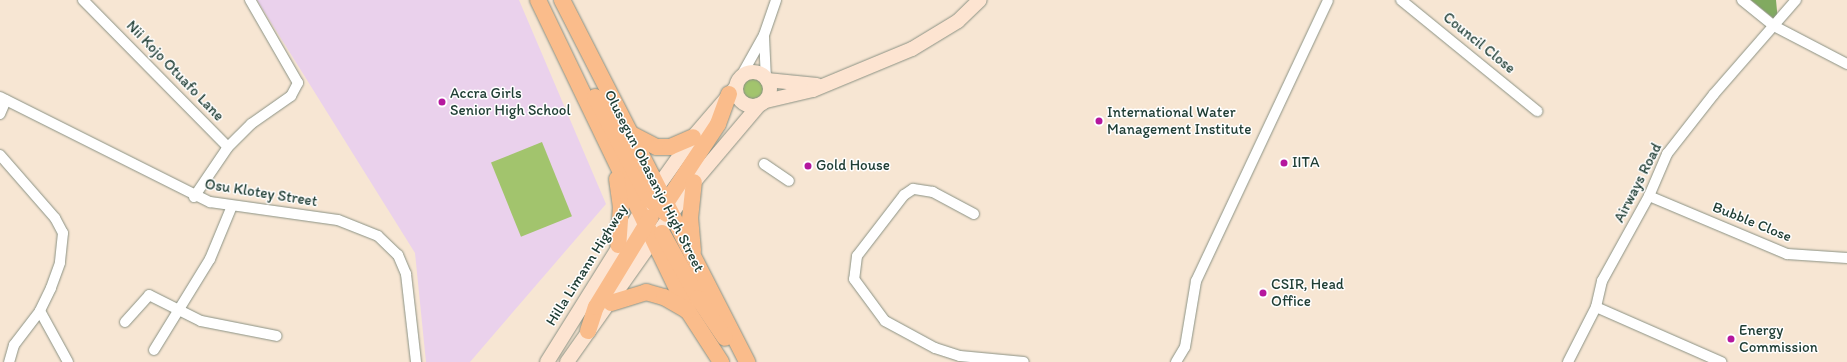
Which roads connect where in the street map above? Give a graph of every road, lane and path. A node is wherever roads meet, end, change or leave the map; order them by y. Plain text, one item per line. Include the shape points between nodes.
1 (83, 0) edge
2 (250, 0) edge
3 (538, 0) edge
4 (562, 0) edge
5 (776, 0) edge
6 (980, 0) edge
7 (1328, 0) edge
8 (1401, 0) edge
9 (1742, 0) edge
10 (1796, 0) edge
11 (1774, 26) junction
12 (764, 35) junction
13 (1847, 64) edge
14 (573, 70) junction
15 (767, 79) junction
16 (826, 85) junction
17 (735, 86) junction
18 (3, 99) edge
19 (762, 103) junction
20 (1536, 111) dead end
21 (0, 114) edge
22 (629, 133) junction
23 (693, 137) junction
24 (228, 147) junction
25 (0, 155) edge
26 (614, 162) junction
27 (764, 164) dead end
28 (789, 181) dead end
29 (694, 182) junction
30 (194, 196) junction
31 (1649, 196) junction
32 (232, 206) junction
33 (656, 214) junction
34 (974, 214) dead end
35 (618, 245) junction
36 (1847, 258) edge
37 (694, 259) junction
38 (611, 304) junction
39 (1596, 307) junction
40 (40, 310) junction
41 (688, 311) junction
42 (177, 312) junction
43 (125, 322) dead end
44 (588, 331) junction
45 (277, 336) dead end
46 (154, 350) dead end
47 (743, 356) edge
48 (9, 362) edge
49 (68, 362) edge
50 (416, 362) edge
51 (547, 362) edge
52 (567, 362) edge
53 (721, 362) edge
54 (1024, 362) edge
55 (1176, 362) edge
56 (1568, 362) edge
57 (1721, 362) edge

1 - 24 street, Nii Kojo Otuafo Lane
2 - 24 street via 298,83 291,96 251,124
3 - 14 main road, Olusegun Obasanjo High Street
4 - 22 main road, Olusegun Obasanjo High Street
5 - 12 street
6 - 16 street via 958,21 912,49
7 - 55 street via 1196,281 1185,347
8 - 20 street, Council Close
9 - 11 street
10 - 11 street, Airways Road
11 - 13 street
11 - 31 street, Airways Road via 1714,94 1667,154
12 - 15 street
12 - 17 street
14 - 26 main road, Olusegun Obasanjo High Street
14 - 33 main road via 594,95
15 - 16 street
15 - 17 street via 754,72
15 - 19 street via 770,91
16 - 19 street
17 - 19 street via 743,102
17 - 23 street
17 - 33 main road via 718,124
18 - 21 street
18 - 30 street, Osu Klotey Street
19 - 29 street
22 - 23 main road via 657,147 679,145
22 - 33 main road, Olusegun Obasanjo High Street
23 - 33 street
24 - 30 street
25 - 40 street via 55,218 63,233 60,263
26 - 33 main road, Olusegun Obasanjo High Street
26 - 35 main road via 621,206
27 - 28 street
29 - 33 street
29 - 37 main road via 690,219
30 - 32 street, Osu Klotey Street
31 - 36 street, Bubble Close via 1787,254
31 - 39 street, Airways Road via 1602,281
32 - 42 street via 210,259
32 - 50 street, Osu Klotey Street via 338,220 388,243 398,255 406,274
33 - 35 street, Hilla Limann Highway
33 - 37 main road, Olusegun Obasanjo High Street
33 - 38 street
33 - 41 main road, Olusegun Obasanjo High Street
33 - 44 main road via 596,306
33 - 47 main road via 721,335
34 - 54 street via 933,192 913,189 904,196 857,256 854,279 885,321 935,348 960,356
35 - 51 street, Hilla Limann Highway
37 - 47 main road, Olusegun Obasanjo High Street
38 - 41 main road via 646,292 664,296
38 - 44 street
39 - 56 street, Airways Road
39 - 57 street
40 - 48 street via 22,332
40 - 49 street
41 - 53 main road, Olusegun Obasanjo High Street
42 - 43 street via 149,295
42 - 45 street via 201,321
42 - 46 street
44 - 52 street

